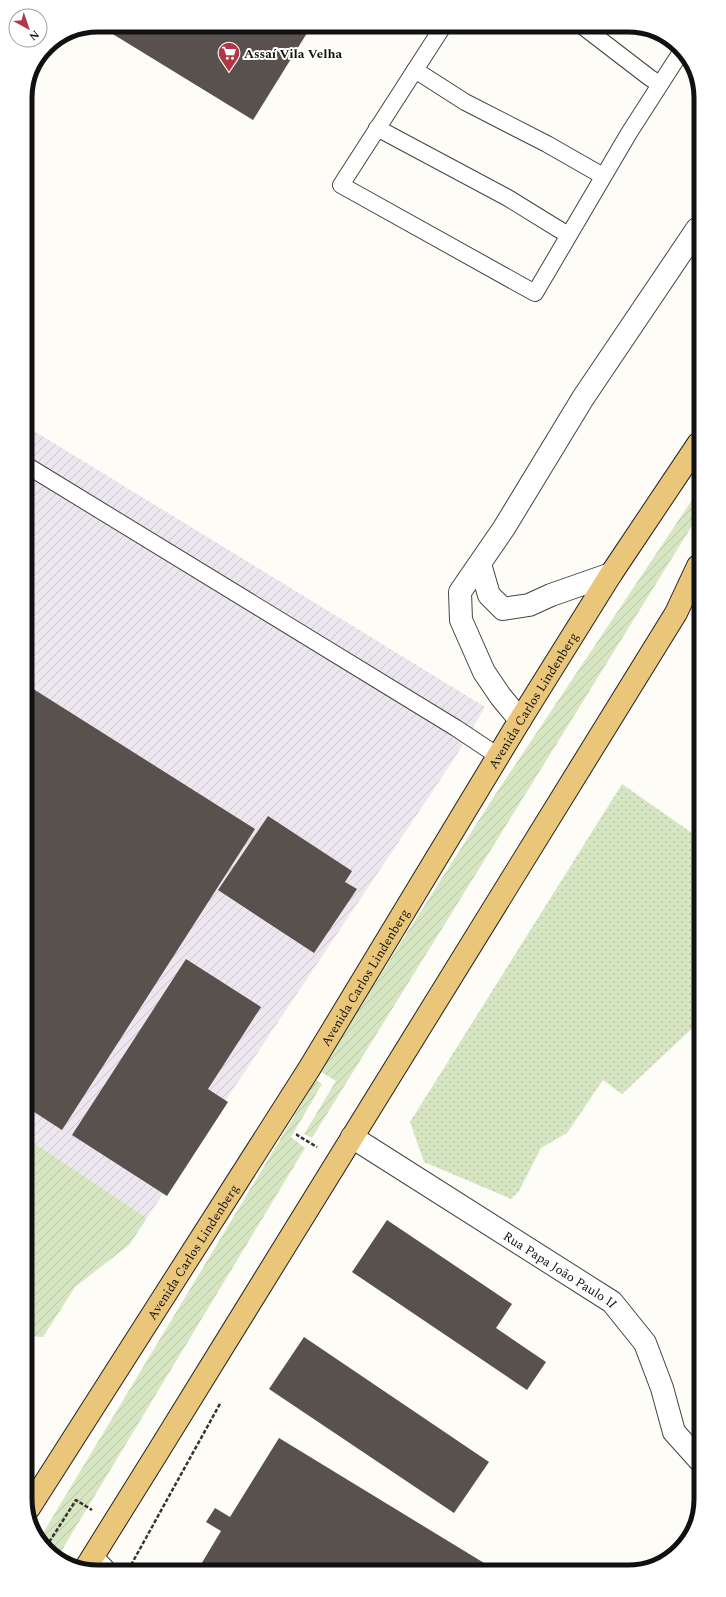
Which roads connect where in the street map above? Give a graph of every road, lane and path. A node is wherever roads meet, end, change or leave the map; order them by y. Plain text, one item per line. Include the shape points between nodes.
1 (439, 32) edge
2 (590, 32) edge
3 (679, 56) edge
4 (415, 70) junction
5 (660, 84) junction
6 (377, 128) junction
7 (603, 176) junction
8 (568, 235) junction
9 (694, 235) edge
10 (694, 450) edge
11 (32, 469) edge
12 (480, 564) junction
13 (611, 574) junction
14 (694, 575) edge
15 (520, 720) junction
16 (498, 756) junction
17 (302, 1129) dead end
18 (352, 1137) junction
19 (338, 1160) junction
20 (694, 1454) edge
21 (32, 1503) edge
22 (112, 1524) junction
23 (49, 1543) edge
24 (89, 1561) edge

1 - 4 lane
2 - 5 lane
3 - 5 lane
4 - 6 lane
4 - 7 lane via 465,102
5 - 7 lane
6 - 8 lane via 508,198
6 - 8 lane via 341,185 535,293
7 - 8 lane
9 - 12 street via 583,398
10 - 13 main road, Avenida Carlos Lindenberg
11 - 16 lane
12 - 13 street via 489,595 503,609 529,605
12 - 15 street via 460,592 461,620 484,672
13 - 15 main road, Avenida Carlos Lindenberg
14 - 18 main road via 676,613
15 - 16 main road, Avenida Carlos Lindenberg
16 - 21 main road, Avenida Carlos Lindenberg via 309,1069
17 - 19 path via 297,1135
18 - 19 main road
18 - 20 street, Rua Papa João Paulo II via 612,1302 645,1343 662,1388 674,1432
19 - 22 main road
22 - 23 path via 76,1500
22 - 24 main road

